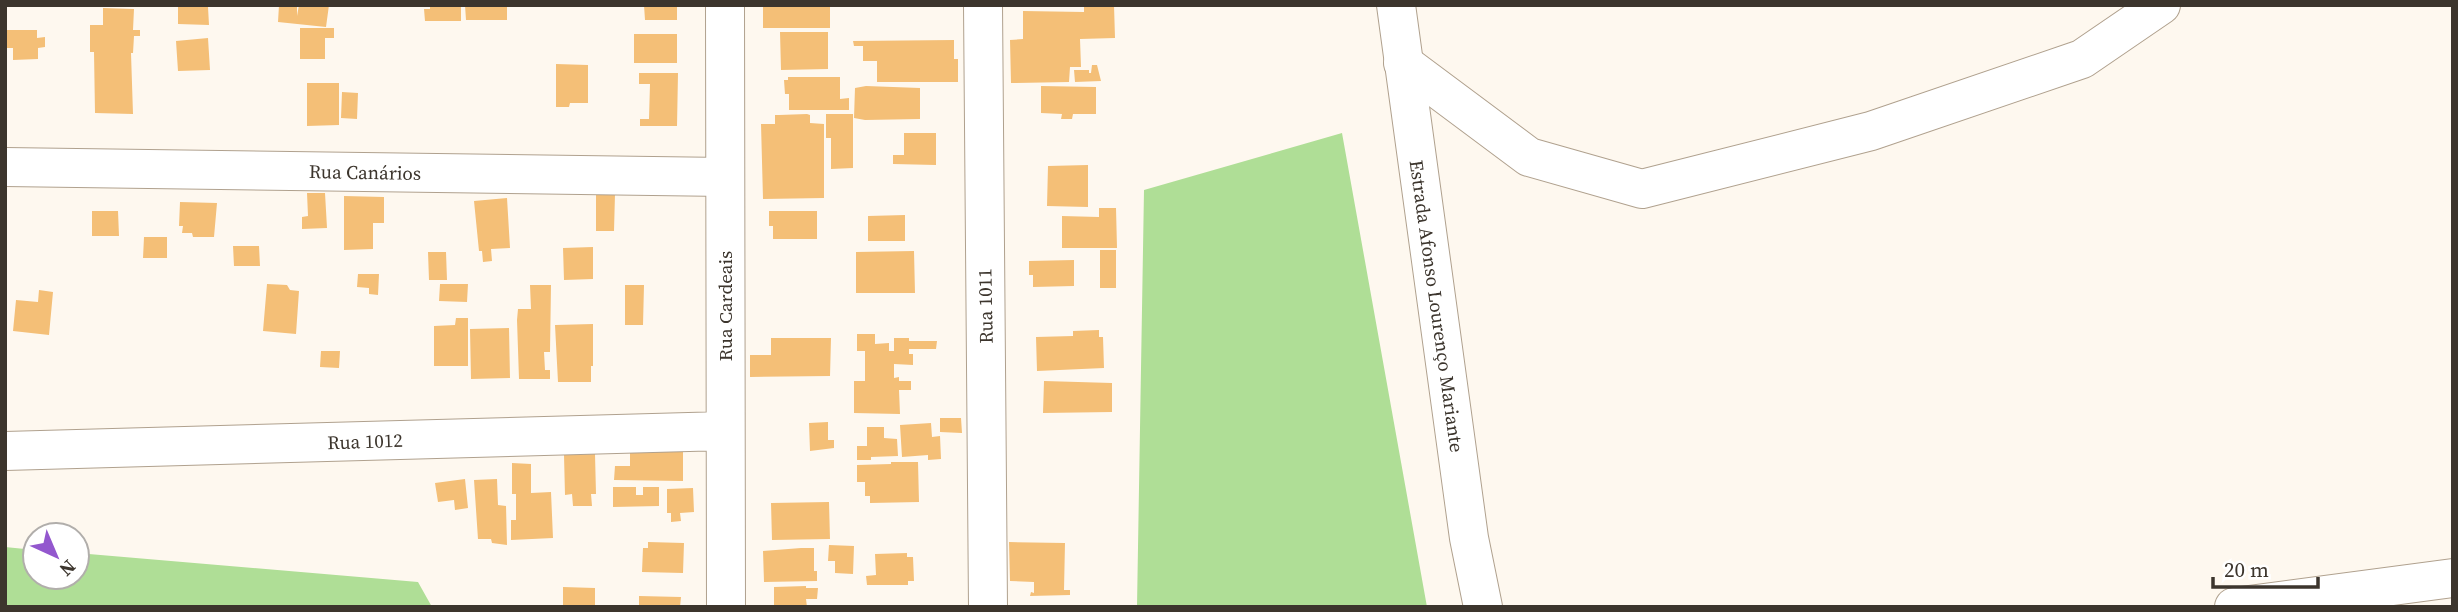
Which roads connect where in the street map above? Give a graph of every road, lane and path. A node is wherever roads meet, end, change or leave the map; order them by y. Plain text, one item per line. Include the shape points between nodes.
1 (725, 5) edge
2 (982, 5) edge
3 (1396, 5) edge
4 (2161, 5) edge
5 (1403, 64) junction
6 (5, 167) edge
7 (725, 177) junction
8 (725, 430) junction
9 (5, 451) edge
10 (2453, 578) edge
11 (726, 607) edge
12 (988, 607) edge
13 (1482, 607) edge
14 (2234, 607) edge

1 - 7 street, Rua Cardeais
2 - 12 street, Rua 1011
3 - 5 street, Estrada Afonso Lourenço Mariante
4 - 5 street via 2082,59 1871,131 1642,189 1529,156
5 - 13 street, Estrada Afonso Lourenço Mariante
6 - 7 street, Rua Canários
7 - 8 street, Rua Cardeais
8 - 9 street, Rua 1012
8 - 11 street, Rua Cardeais
10 - 14 street

